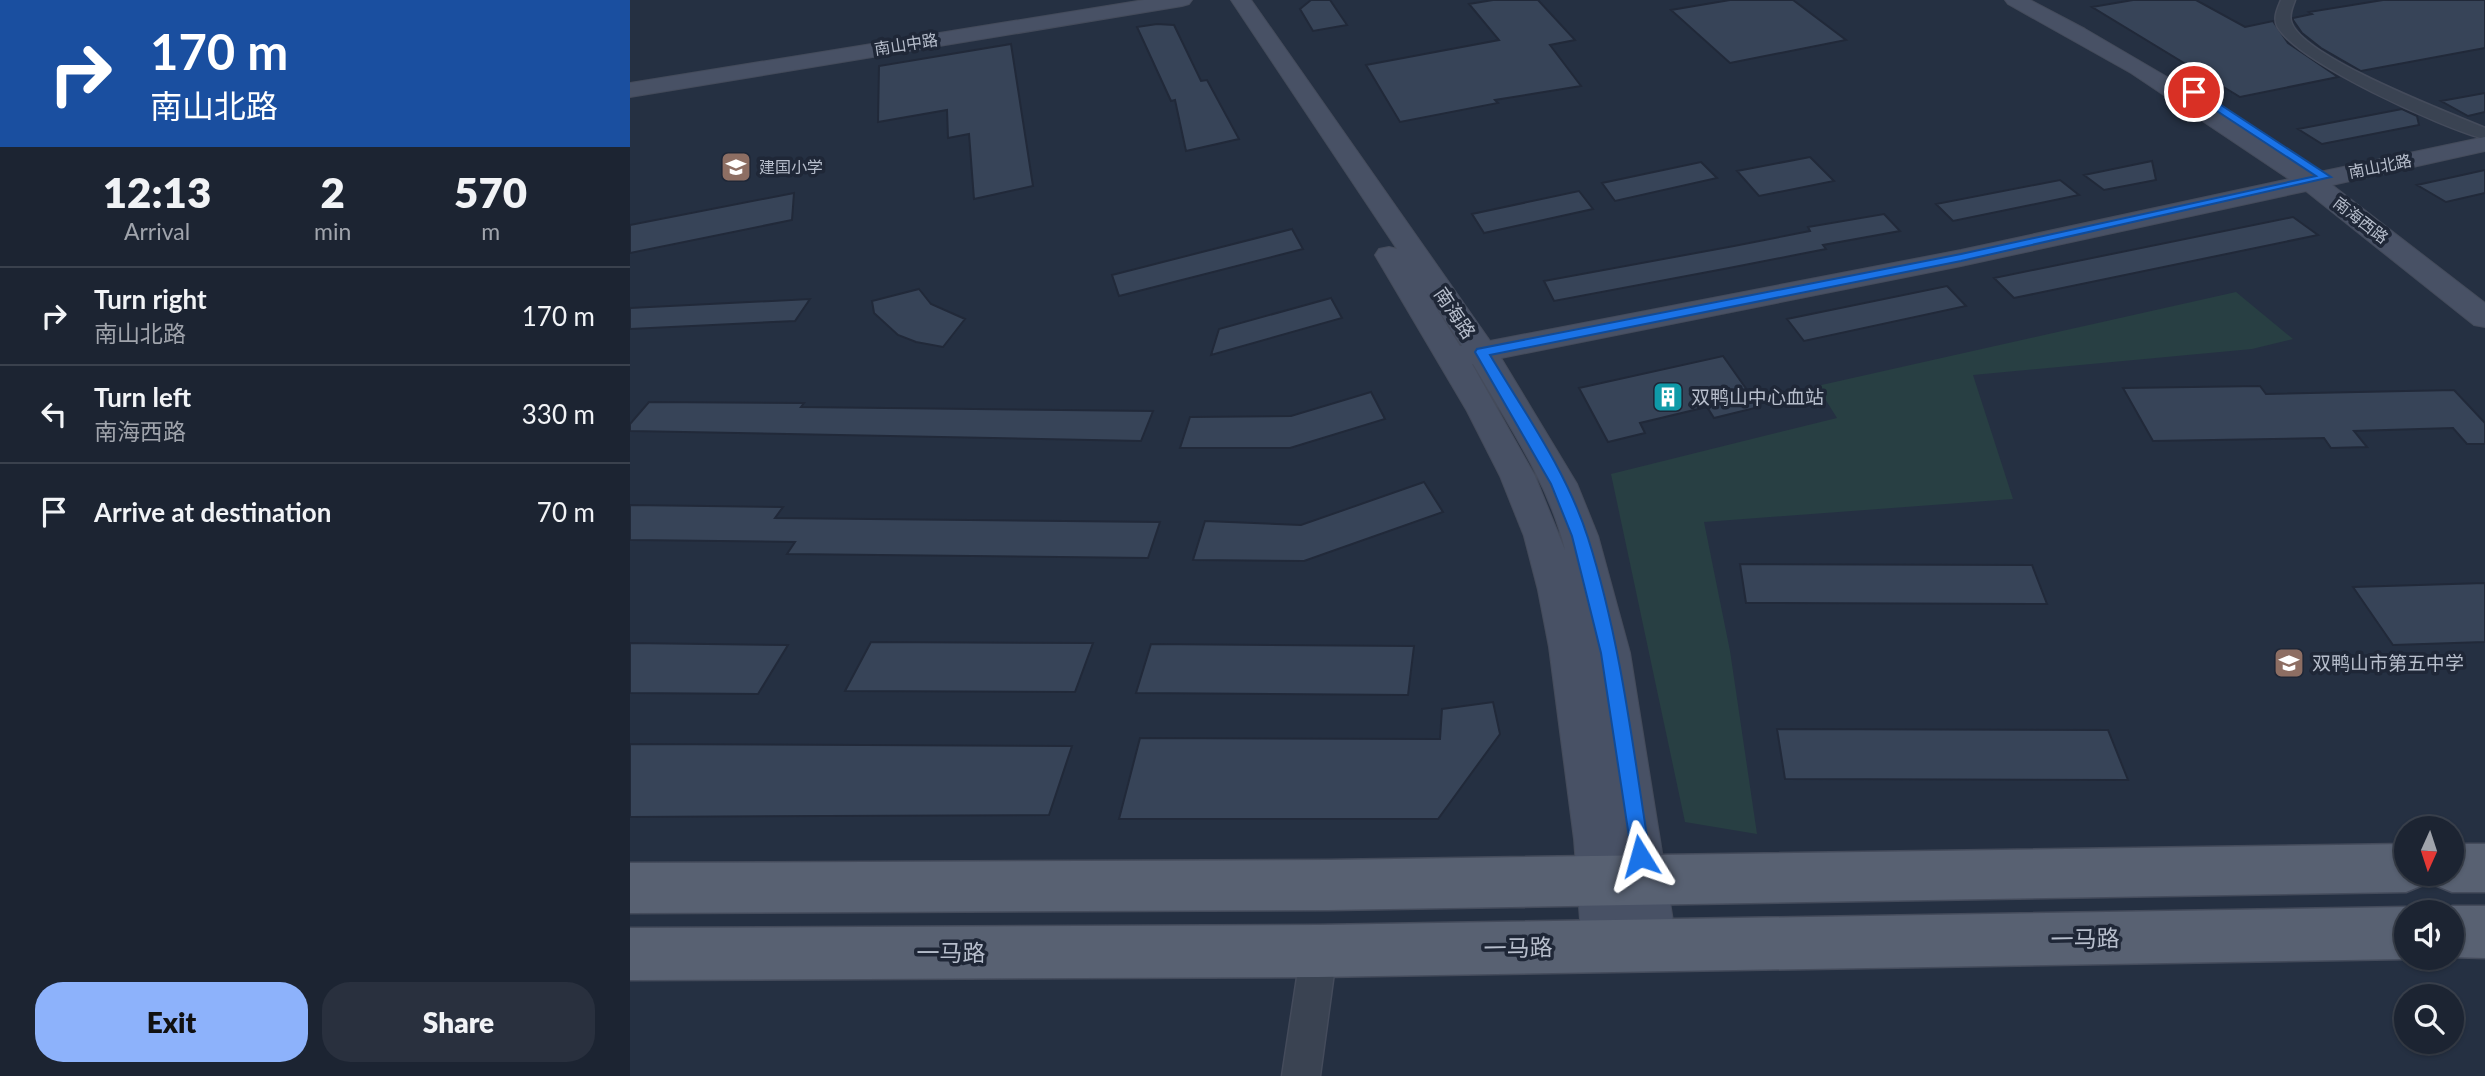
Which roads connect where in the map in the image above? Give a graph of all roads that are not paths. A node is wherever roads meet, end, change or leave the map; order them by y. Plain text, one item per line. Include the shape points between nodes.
1 (1140, 0) edge
2 (1182, 0) edge
3 (1221, 0) edge
4 (1241, 0) edge
5 (2015, 0) edge
6 (2030, 0) edge
7 (2288, 0) edge
8 (630, 83) edge
9 (630, 90) edge
10 (2485, 134) edge
11 (2485, 144) edge
12 (2318, 179) junction
13 (2485, 301) edge
14 (2485, 318) edge
15 (1467, 355) junction
16 (2464, 867) edge
17 (2394, 868) edge
18 (2485, 868) edge
19 (1623, 880) junction
20 (630, 888) edge
21 (2464, 932) edge
22 (2485, 932) edge
23 (2394, 933) edge
24 (1629, 947) junction
25 (1320, 951) junction
26 (630, 954) edge
27 (1301, 1076) edge

1 - 8 street, 南山中路
2 - 9 street, 南山中路
3 - 15 street, 南海路 via 1359,207
4 - 15 street, 南海路
5 - 12 street, 南海西路 via 2127,62
6 - 12 street, 南海西路 via 2171,78
7 - 10 street via 2282,18 2285,26 2315,53
11 - 12 street, 南山北路
12 - 13 street, 南海西路
12 - 14 street, 南海西路
12 - 15 street, 南山北路 via 1961,258
15 - 19 street, 南海路 via 1487,415 1534,513 1554,577
16 - 18 main road
17 - 19 main road
19 - 20 main road via 1315,886
19 - 24 street, 南海路
21 - 22 main road
23 - 24 main road, 一马路
24 - 25 main road, 一马路
25 - 26 main road, 一马路
25 - 27 street

